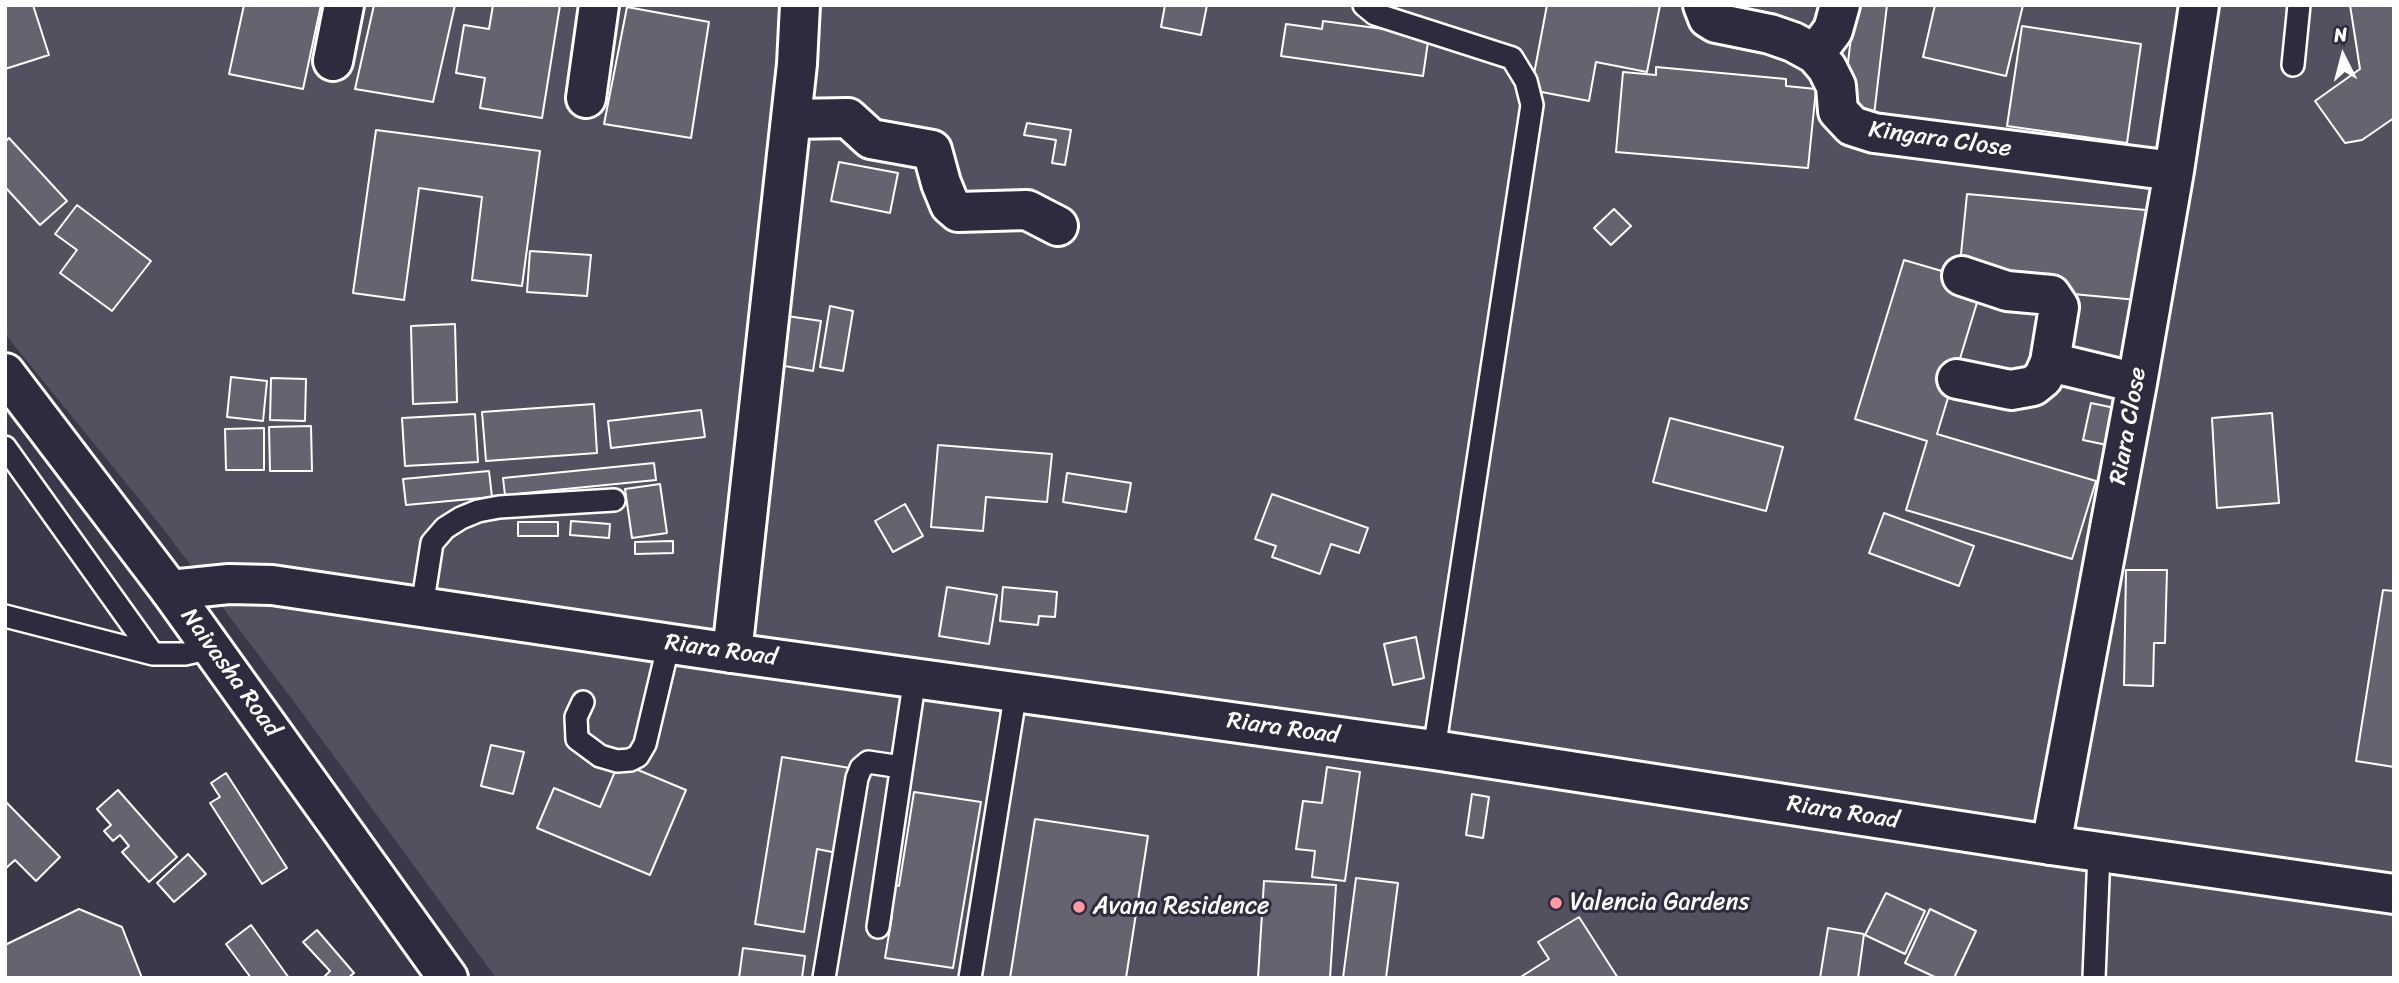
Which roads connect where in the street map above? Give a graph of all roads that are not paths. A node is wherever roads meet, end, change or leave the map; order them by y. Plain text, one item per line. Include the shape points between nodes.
1 (344, 5) edge
2 (598, 5) edge
3 (800, 5) edge
4 (1364, 5) edge
5 (1840, 5) edge
6 (2199, 5) edge
7 (2299, 5) edge
8 (1710, 14) edge
9 (1772, 19) edge
10 (1815, 54) junction
11 (333, 61) dead end
12 (2292, 65) dead end
13 (586, 98) dead end
14 (791, 119) junction
15 (2174, 170) junction
16 (1058, 226) dead end
17 (1962, 276) dead end
18 (2050, 362) junction
19 (5, 373) edge
20 (1957, 379) dead end
21 (2137, 383) junction
22 (5, 447) edge
23 (614, 499) dead end
24 (170, 590) junction
25 (422, 607) junction
26 (5, 615) edge
27 (669, 643) junction
28 (211, 648) junction
29 (732, 653) junction
30 (153, 654) junction
31 (915, 677) junction
32 (1016, 691) junction
33 (583, 702) dead end
34 (1434, 750) junction
35 (901, 767) junction
36 (2051, 845) junction
37 (2099, 852) junction
38 (2394, 894) edge
39 (878, 927) dead end
40 (448, 978) edge
41 (824, 978) edge
42 (970, 978) edge
43 (2094, 978) edge

1 - 11 street
2 - 13 street
3 - 14 street
4 - 34 lane via 1375,14 1512,58 1526,81 1532,104
5 - 10 street via 1833,30
6 - 15 street, Riara Close
7 - 12 lane
8 - 9 street
9 - 10 street via 1793,42
10 - 15 street, Kingara Close via 1836,86 1838,111 1852,126 1874,133
14 - 16 street via 848,118 871,139 932,149 950,205 958,212 1027,210
14 - 29 street
15 - 21 street, Riara Close
17 - 18 street via 2007,291 2051,295 2059,307
18 - 20 street via 2043,378 2022,389 1996,389
18 - 21 street
19 - 24 street, Naivasha Road
21 - 36 street, Riara Close
22 - 30 lane
23 - 25 lane via 499,507 461,518 444,528 432,543
24 - 25 street, Riara Road via 272,585
24 - 28 street, Naivasha Road
25 - 27 street, Riara Road
26 - 30 lane
27 - 29 street, Riara Road
27 - 33 lane via 645,744 638,756 617,761 600,756 577,739 576,717
28 - 30 lane
28 - 40 street, Naivasha Road
29 - 31 street, Riara Road
31 - 32 street, Riara Road
31 - 35 lane
32 - 34 street, Riara Road
32 - 42 lane
34 - 36 street, Riara Road
35 - 39 lane
35 - 41 lane via 868,762 857,778
36 - 37 street, Riara Road
37 - 38 street, Riara Road
37 - 43 lane

